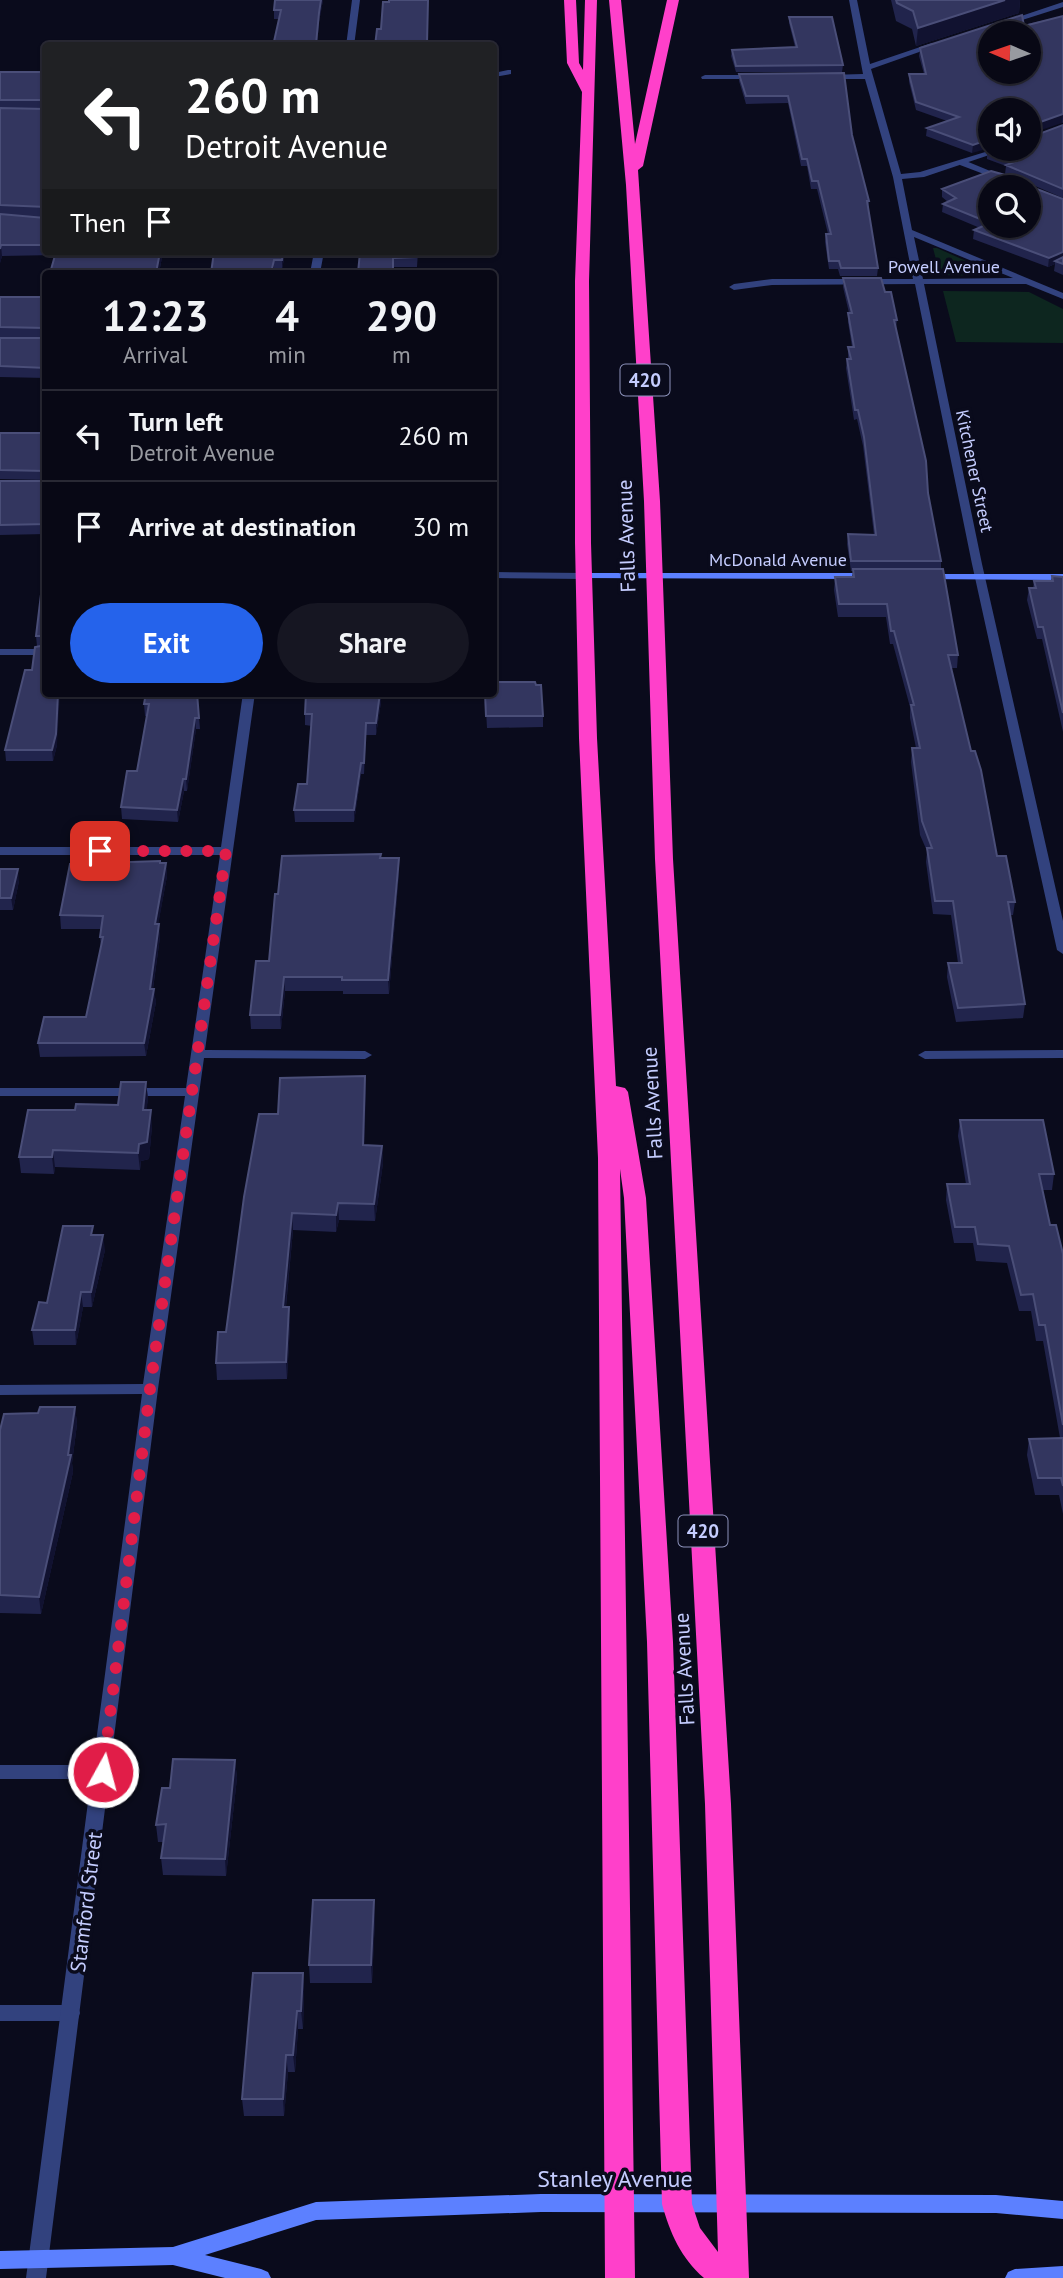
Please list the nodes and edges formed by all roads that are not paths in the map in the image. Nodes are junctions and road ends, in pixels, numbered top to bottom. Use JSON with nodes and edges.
{"nodes":[{"id":1,"x":356,"y":0,"type":"edge"},
{"id":2,"x":570,"y":0,"type":"edge"},
{"id":3,"x":591,"y":0,"type":"edge"},
{"id":4,"x":615,"y":0,"type":"edge"},
{"id":5,"x":673,"y":0,"type":"edge"},
{"id":6,"x":853,"y":0,"type":"edge"},
{"id":7,"x":1063,"y":4,"type":"edge"},
{"id":8,"x":1010,"y":21,"type":"edge"},
{"id":9,"x":351,"y":42,"type":"edge"},
{"id":10,"x":944,"y":42,"type":"edge"},
{"id":11,"x":868,"y":71,"type":"junction"},
{"id":12,"x":508,"y":72,"type":"dead end"},
{"id":13,"x":497,"y":74,"type":"edge"},
{"id":14,"x":775,"y":77,"type":"edge"},
{"id":15,"x":817,"y":77,"type":"edge"},
{"id":16,"x":705,"y":78,"type":"dead end"},
{"id":17,"x":590,"y":96,"type":"junction"},
{"id":18,"x":978,"y":158,"type":"edge"},
{"id":19,"x":963,"y":163,"type":"junction"},
{"id":20,"x":994,"y":175,"type":"edge"},
{"id":21,"x":897,"y":177,"type":"junction"},
{"id":22,"x":634,"y":185,"type":"junction"},
{"id":23,"x":907,"y":230,"type":"junction"},
{"id":24,"x":1029,"y":281,"type":"junction"},
{"id":25,"x":917,"y":282,"type":"junction"},
{"id":26,"x":734,"y":287,"type":"dead end"},
{"id":27,"x":1063,"y":296,"type":"edge"},
{"id":28,"x":497,"y":575,"type":"edge"},
{"id":29,"x":584,"y":576,"type":"junction"},
{"id":30,"x":652,"y":576,"type":"junction"},
{"id":31,"x":876,"y":576,"type":"edge"},
{"id":32,"x":916,"y":576,"type":"edge"},
{"id":33,"x":979,"y":577,"type":"junction"},
{"id":34,"x":1063,"y":577,"type":"edge"},
{"id":35,"x":0,"y":652,"type":"edge"},
{"id":36,"x":42,"y":652,"type":"edge"},
{"id":37,"x":248,"y":697,"type":"edge"},
{"id":38,"x":0,"y":851,"type":"edge"},
{"id":39,"x":226,"y":851,"type":"junction"},
{"id":40,"x":1063,"y":950,"type":"edge"},
{"id":41,"x":602,"y":1000,"type":"junction"},
{"id":42,"x":196,"y":1054,"type":"junction"},
{"id":43,"x":1063,"y":1054,"type":"edge"},
{"id":44,"x":365,"y":1055,"type":"dead end"},
{"id":45,"x":925,"y":1055,"type":"dead end"},
{"id":46,"x":0,"y":1091,"type":"edge"},
{"id":47,"x":191,"y":1092,"type":"junction"},
{"id":48,"x":150,"y":1389,"type":"junction"},
{"id":49,"x":0,"y":1390,"type":"edge"},
{"id":50,"x":0,"y":1772,"type":"edge"},
{"id":51,"x":103,"y":1772,"type":"junction"},
{"id":52,"x":0,"y":2013,"type":"edge"},
{"id":53,"x":71,"y":2013,"type":"junction"},
{"id":54,"x":620,"y":2204,"type":"junction"},
{"id":55,"x":677,"y":2204,"type":"junction"},
{"id":56,"x":732,"y":2204,"type":"junction"},
{"id":57,"x":1063,"y":2210,"type":"edge"},
{"id":58,"x":173,"y":2256,"type":"junction"},
{"id":59,"x":0,"y":2260,"type":"edge"},
{"id":60,"x":38,"y":2268,"type":"edge"},
{"id":61,"x":1063,"y":2275,"type":"edge"},
{"id":62,"x":261,"y":2278,"type":"edge"},
{"id":63,"x":620,"y":2278,"type":"edge"},
{"id":64,"x":728,"y":2278,"type":"edge"},
{"id":65,"x":734,"y":2278,"type":"edge"},
{"id":66,"x":1015,"y":2278,"type":"edge"}],
"edges":[{"from":1,"to":9,"type":"street"},
{"from":2,"to":17,"type":"highway"},
{"from":3,"to":17,"type":"highway","name":"Falls Avenue"},
{"from":4,"to":22,"type":"highway","name":"Falls Avenue","number":"420"},
{"from":5,"to":22,"type":"highway"},
{"from":6,"to":11,"type":"street","name":"Kitchener Street"},
{"from":7,"to":8,"type":"street"},
{"from":10,"to":11,"type":"street"},
{"from":11,"to":15,"type":"street"},
{"from":11,"to":21,"type":"street","name":"Kitchener Street"},
{"from":12,"to":13,"type":"street"},
{"from":14,"to":16,"type":"street"},
{"from":17,"to":29,"type":"highway","name":"Falls Avenue"},
{"from":18,"to":19,"type":"street"},
{"from":19,"to":20,"type":"street"},
{"from":19,"to":21,"type":"street"},
{"from":21,"to":23,"type":"street","name":"Kitchener Street"},
{"from":22,"to":30,"type":"highway","name":"Falls Avenue","number":"420"},
{"from":23,"to":24,"type":"street"},
{"from":23,"to":25,"type":"street","name":"Kitchener Street"},
{"from":24,"to":25,"type":"street","name":"Powell Avenue"},
{"from":24,"to":27,"type":"street"},
{"from":25,"to":26,"type":"street","name":"Powell Avenue"},
{"from":25,"to":33,"type":"street","name":"Kitchener Street"},
{"from":28,"to":29,"type":"street","name":"McDonald Avenue"},
{"from":29,"to":30,"type":"main road","name":"McDonald Avenue"},
{"from":29,"to":41,"type":"highway","name":"Falls Avenue"},
{"from":30,"to":31,"type":"main road","name":"McDonald Avenue"},
{"from":30,"to":56,"type":"highway","name":"Falls Avenue","number":"420"},
{"from":32,"to":33,"type":"main road"},
{"from":33,"to":34,"type":"main road"},
{"from":33,"to":40,"type":"street","name":"Kitchener Street"},
{"from":35,"to":36,"type":"street"},
{"from":37,"to":39,"type":"street","name":"Stamford Street"},
{"from":38,"to":39,"type":"street"},
{"from":39,"to":42,"type":"street","name":"Stamford Street"},
{"from":41,"to":54,"type":"highway","name":"Falls Avenue"},
{"from":41,"to":55,"type":"highway"},
{"from":42,"to":44,"type":"street"},
{"from":42,"to":47,"type":"street","name":"Stamford Street"},
{"from":43,"to":45,"type":"street"},
{"from":46,"to":47,"type":"street"},
{"from":47,"to":48,"type":"street","name":"Stamford Street"},
{"from":48,"to":49,"type":"street"},
{"from":48,"to":51,"type":"street","name":"Stamford Street"},
{"from":50,"to":51,"type":"street"},
{"from":51,"to":53,"type":"street","name":"Stamford Street"},
{"from":52,"to":53,"type":"street"},
{"from":53,"to":60,"type":"street","name":"Stamford Street"},
{"from":54,"to":55,"type":"main road","name":"Stanley Avenue"},
{"from":54,"to":58,"type":"main road","name":"Stanley Avenue"},
{"from":54,"to":63,"type":"highway","name":"Falls Avenue"},
{"from":55,"to":56,"type":"main road","name":"Stanley Avenue"},
{"from":55,"to":64,"type":"highway"},
{"from":56,"to":57,"type":"main road","name":"Stanley Avenue"},
{"from":56,"to":65,"type":"highway","number":"420"},
{"from":58,"to":60,"type":"main road","name":"Stanley Avenue"},
{"from":58,"to":62,"type":"main road","name":"Stanley Avenue"},
{"from":59,"to":60,"type":"main road","name":"Stanley Avenue"},
{"from":61,"to":66,"type":"main road"}]}
